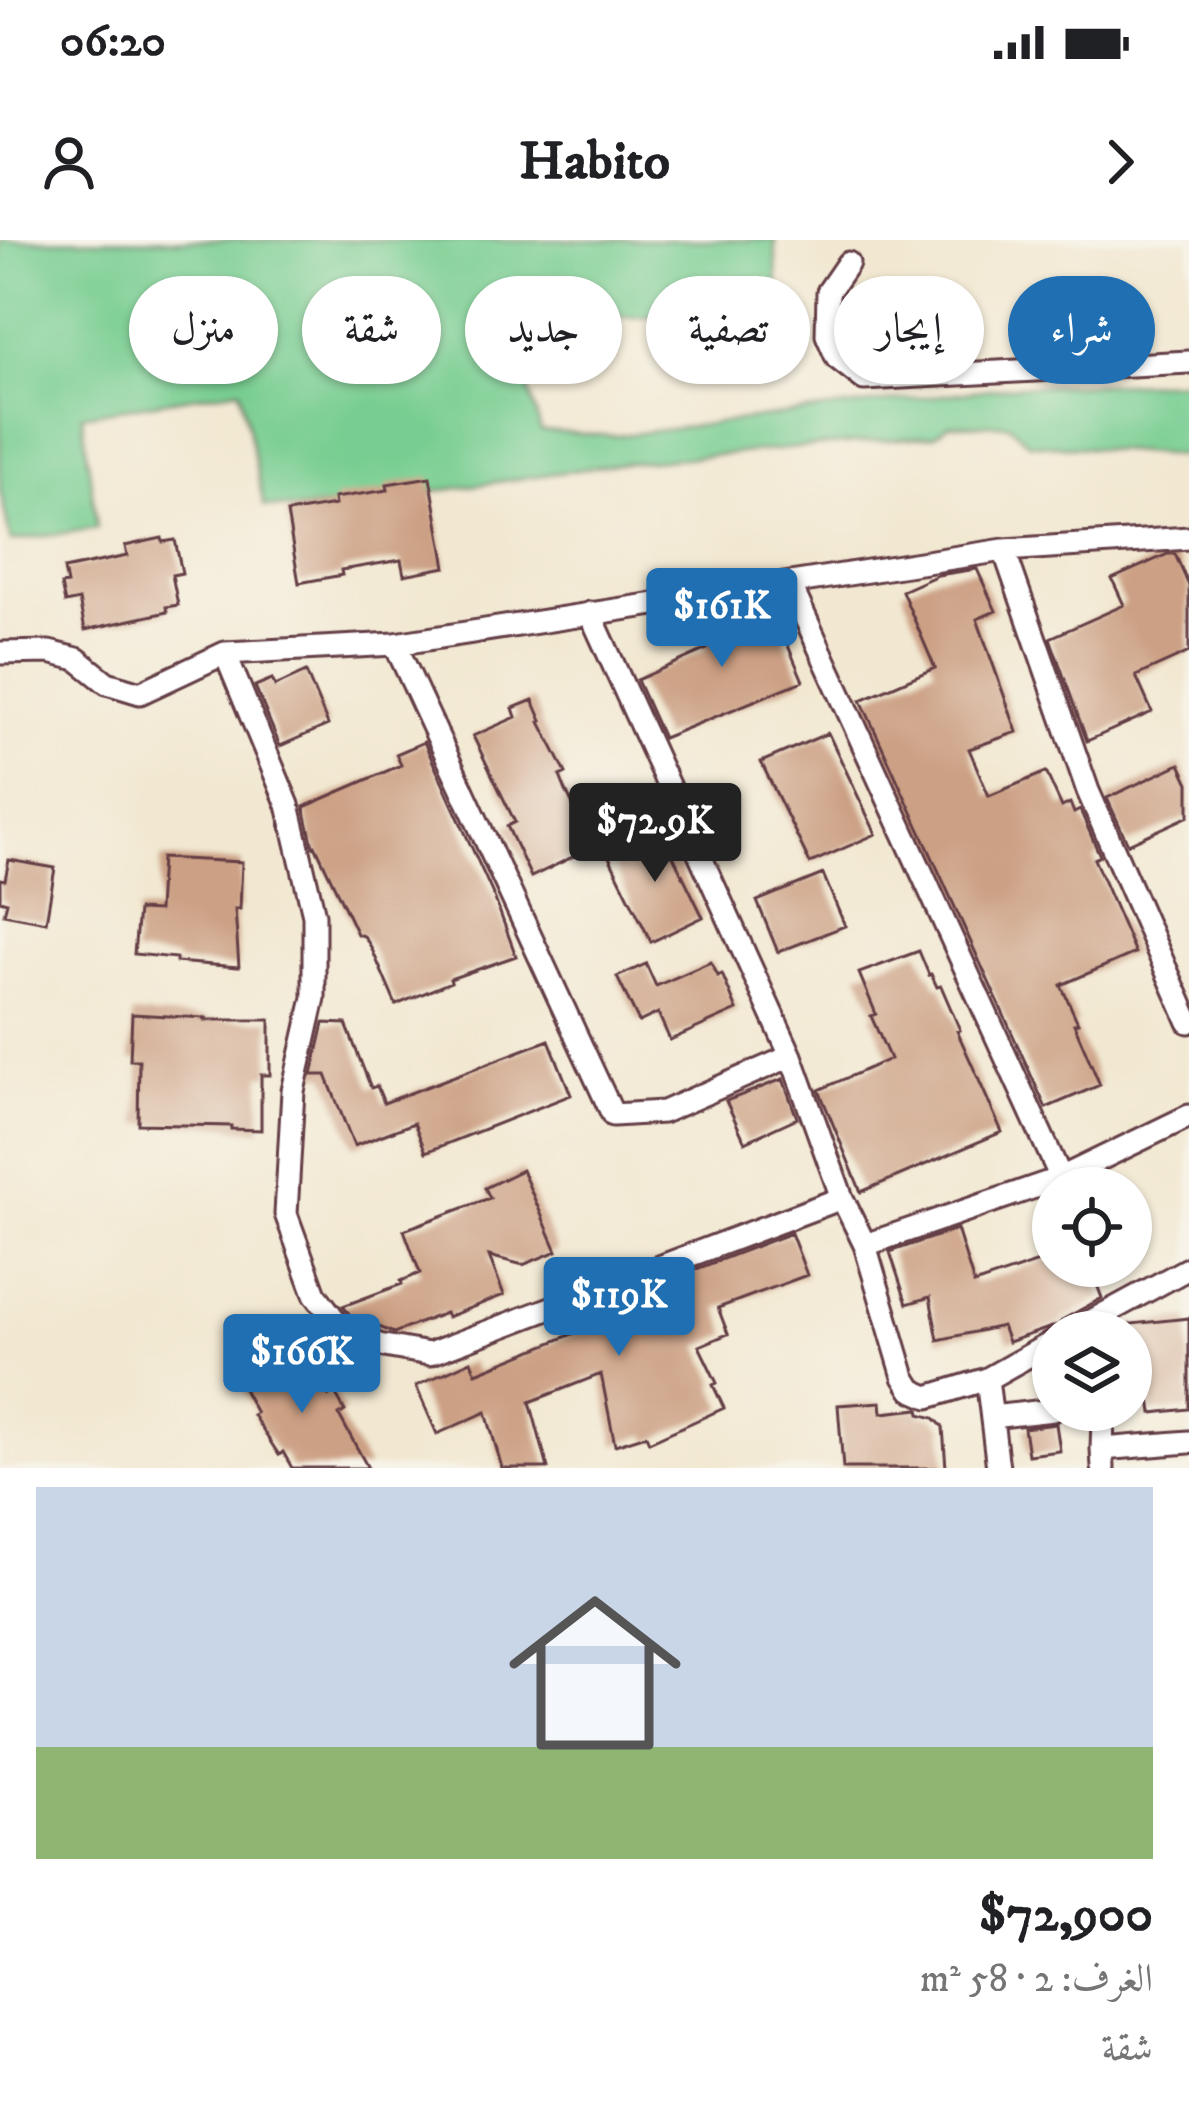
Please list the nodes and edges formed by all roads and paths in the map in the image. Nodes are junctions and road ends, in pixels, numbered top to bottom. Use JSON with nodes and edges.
{"nodes":[{"id":1,"x":848,"y":263,"type":"dead end"},
{"id":2,"x":1189,"y":362,"type":"edge"},
{"id":3,"x":1189,"y":538,"type":"edge"},
{"id":4,"x":1004,"y":550,"type":"junction"},
{"id":5,"x":790,"y":584,"type":"junction"},
{"id":6,"x":590,"y":613,"type":"junction"},
{"id":7,"x":395,"y":644,"type":"junction"},
{"id":8,"x":0,"y":653,"type":"edge"},
{"id":9,"x":225,"y":653,"type":"junction"},
{"id":10,"x":1189,"y":1022,"type":"edge"},
{"id":11,"x":791,"y":1056,"type":"junction"},
{"id":12,"x":1189,"y":1116,"type":"edge"},
{"id":13,"x":1055,"y":1167,"type":"edge"},
{"id":14,"x":1083,"y":1167,"type":"edge"},
{"id":15,"x":1032,"y":1188,"type":"edge"},
{"id":16,"x":842,"y":1198,"type":"junction"},
{"id":17,"x":865,"y":1245,"type":"junction"},
{"id":18,"x":1189,"y":1268,"type":"edge"},
{"id":19,"x":1110,"y":1311,"type":"edge"},
{"id":20,"x":1032,"y":1354,"type":"edge"},
{"id":21,"x":987,"y":1379,"type":"junction"},
{"id":22,"x":1032,"y":1412,"type":"edge"},
{"id":23,"x":992,"y":1417,"type":"junction"},
{"id":24,"x":1189,"y":1442,"type":"edge"},
{"id":25,"x":1103,"y":1459,"type":"edge"},
{"id":26,"x":998,"y":1468,"type":"edge"}],
"edges":[{"from":1,"to":2,"type":"street"},
{"from":3,"to":4,"type":"street"},
{"from":4,"to":5,"type":"street"},
{"from":4,"to":10,"type":"street"},
{"from":5,"to":6,"type":"street"},
{"from":5,"to":13,"type":"street"},
{"from":6,"to":7,"type":"street"},
{"from":6,"to":11,"type":"street"},
{"from":7,"to":9,"type":"street"},
{"from":7,"to":11,"type":"street"},
{"from":8,"to":9,"type":"street"},
{"from":9,"to":16,"type":"street"},
{"from":11,"to":16,"type":"street"},
{"from":12,"to":14,"type":"street"},
{"from":15,"to":17,"type":"street"},
{"from":16,"to":17,"type":"street"},
{"from":17,"to":21,"type":"street"},
{"from":18,"to":19,"type":"street"},
{"from":20,"to":21,"type":"street"},
{"from":21,"to":23,"type":"street"},
{"from":22,"to":23,"type":"street"},
{"from":23,"to":26,"type":"street"},
{"from":24,"to":25,"type":"street"}]}
